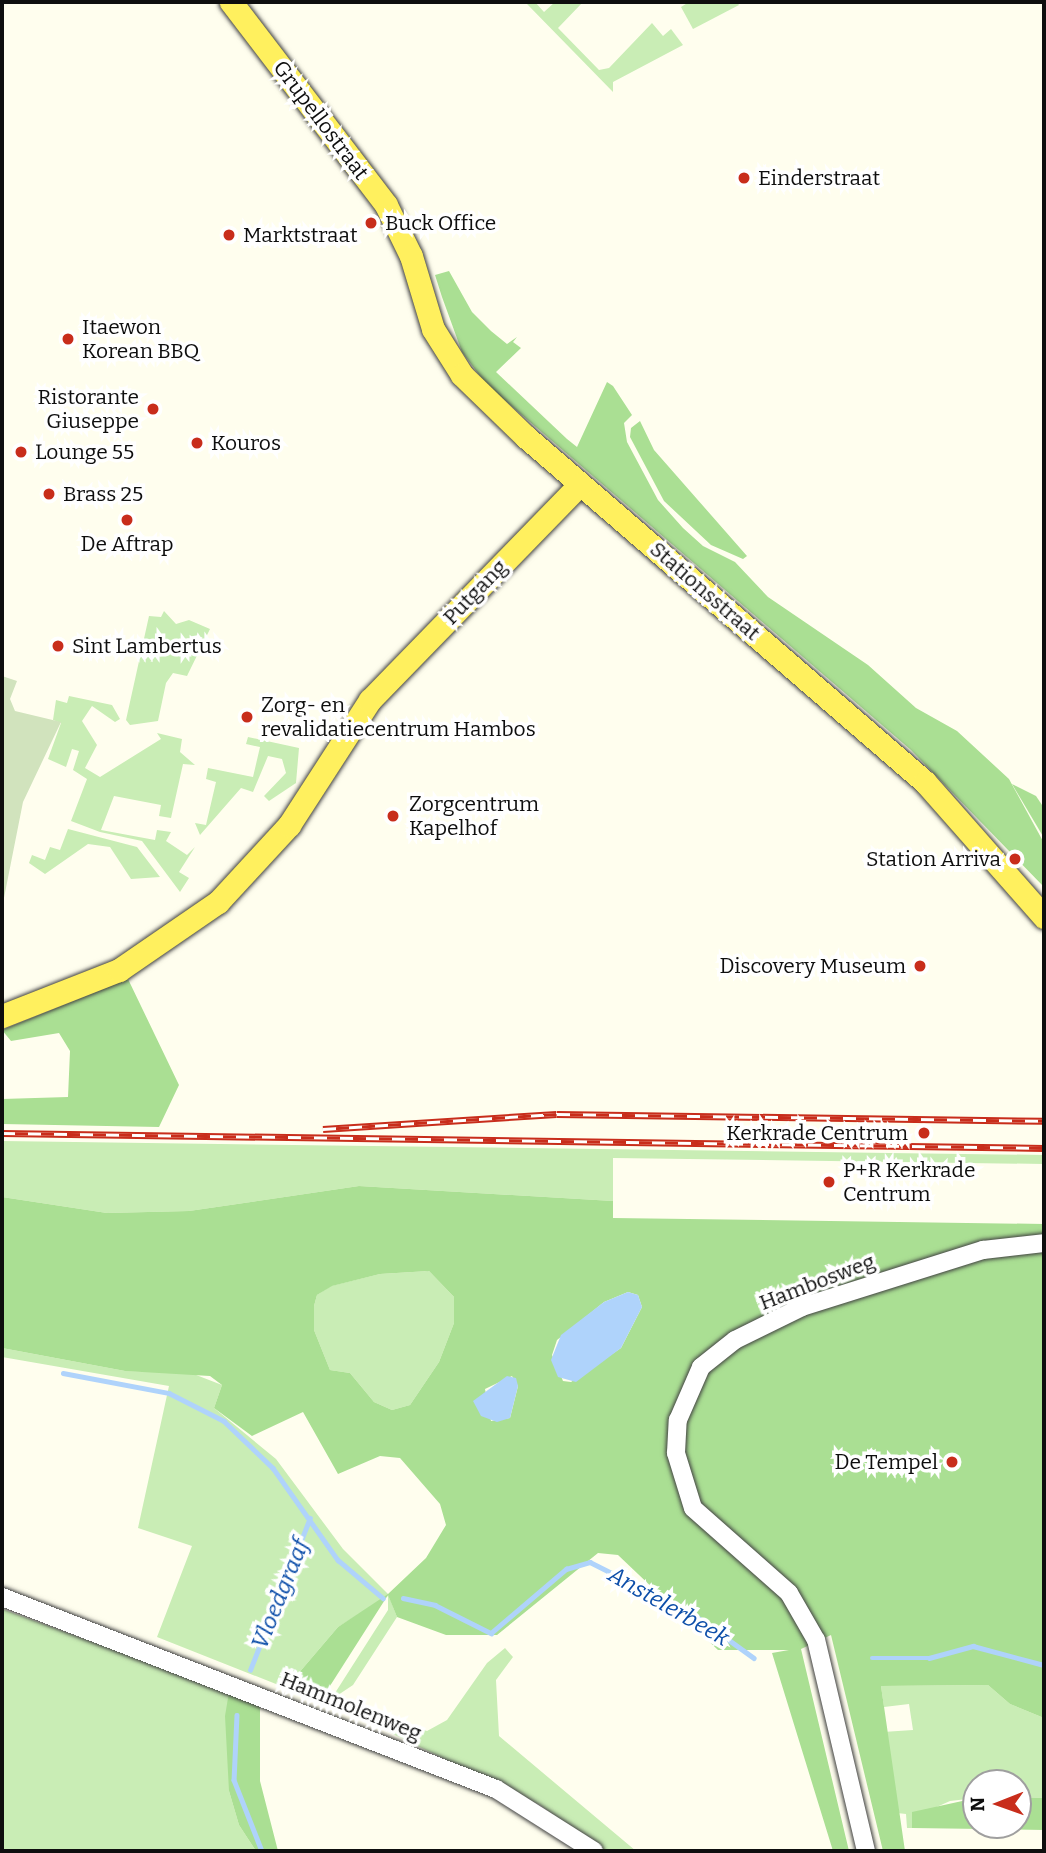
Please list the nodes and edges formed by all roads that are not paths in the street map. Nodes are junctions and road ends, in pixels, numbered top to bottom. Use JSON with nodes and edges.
{"nodes":[{"id":1,"x":231,"y":2,"type":"edge"},
{"id":2,"x":405,"y":242,"type":"joint"},
{"id":3,"x":580,"y":484,"type":"junction"},
{"id":4,"x":1044,"y":917,"type":"edge"},
{"id":5,"x":2,"y":1016,"type":"edge"},
{"id":6,"x":1044,"y":1243,"type":"edge"},
{"id":7,"x":2,"y":1597,"type":"edge"},
{"id":8,"x":594,"y":1851,"type":"edge"},
{"id":9,"x":866,"y":1851,"type":"edge"}],
"edges":[{"from":1,"to":2,"type":"main road","name":"Grupellostraat"},
{"from":2,"to":3,"type":"main road","name":"Stationsstraat"},
{"from":3,"to":4,"type":"main road","name":"Stationsstraat"},
{"from":3,"to":5,"type":"main road","name":"Putgang"},
{"from":6,"to":9,"type":"street","name":"Hambosweg"},
{"from":7,"to":8,"type":"street","name":"Hammolenweg"}]}
